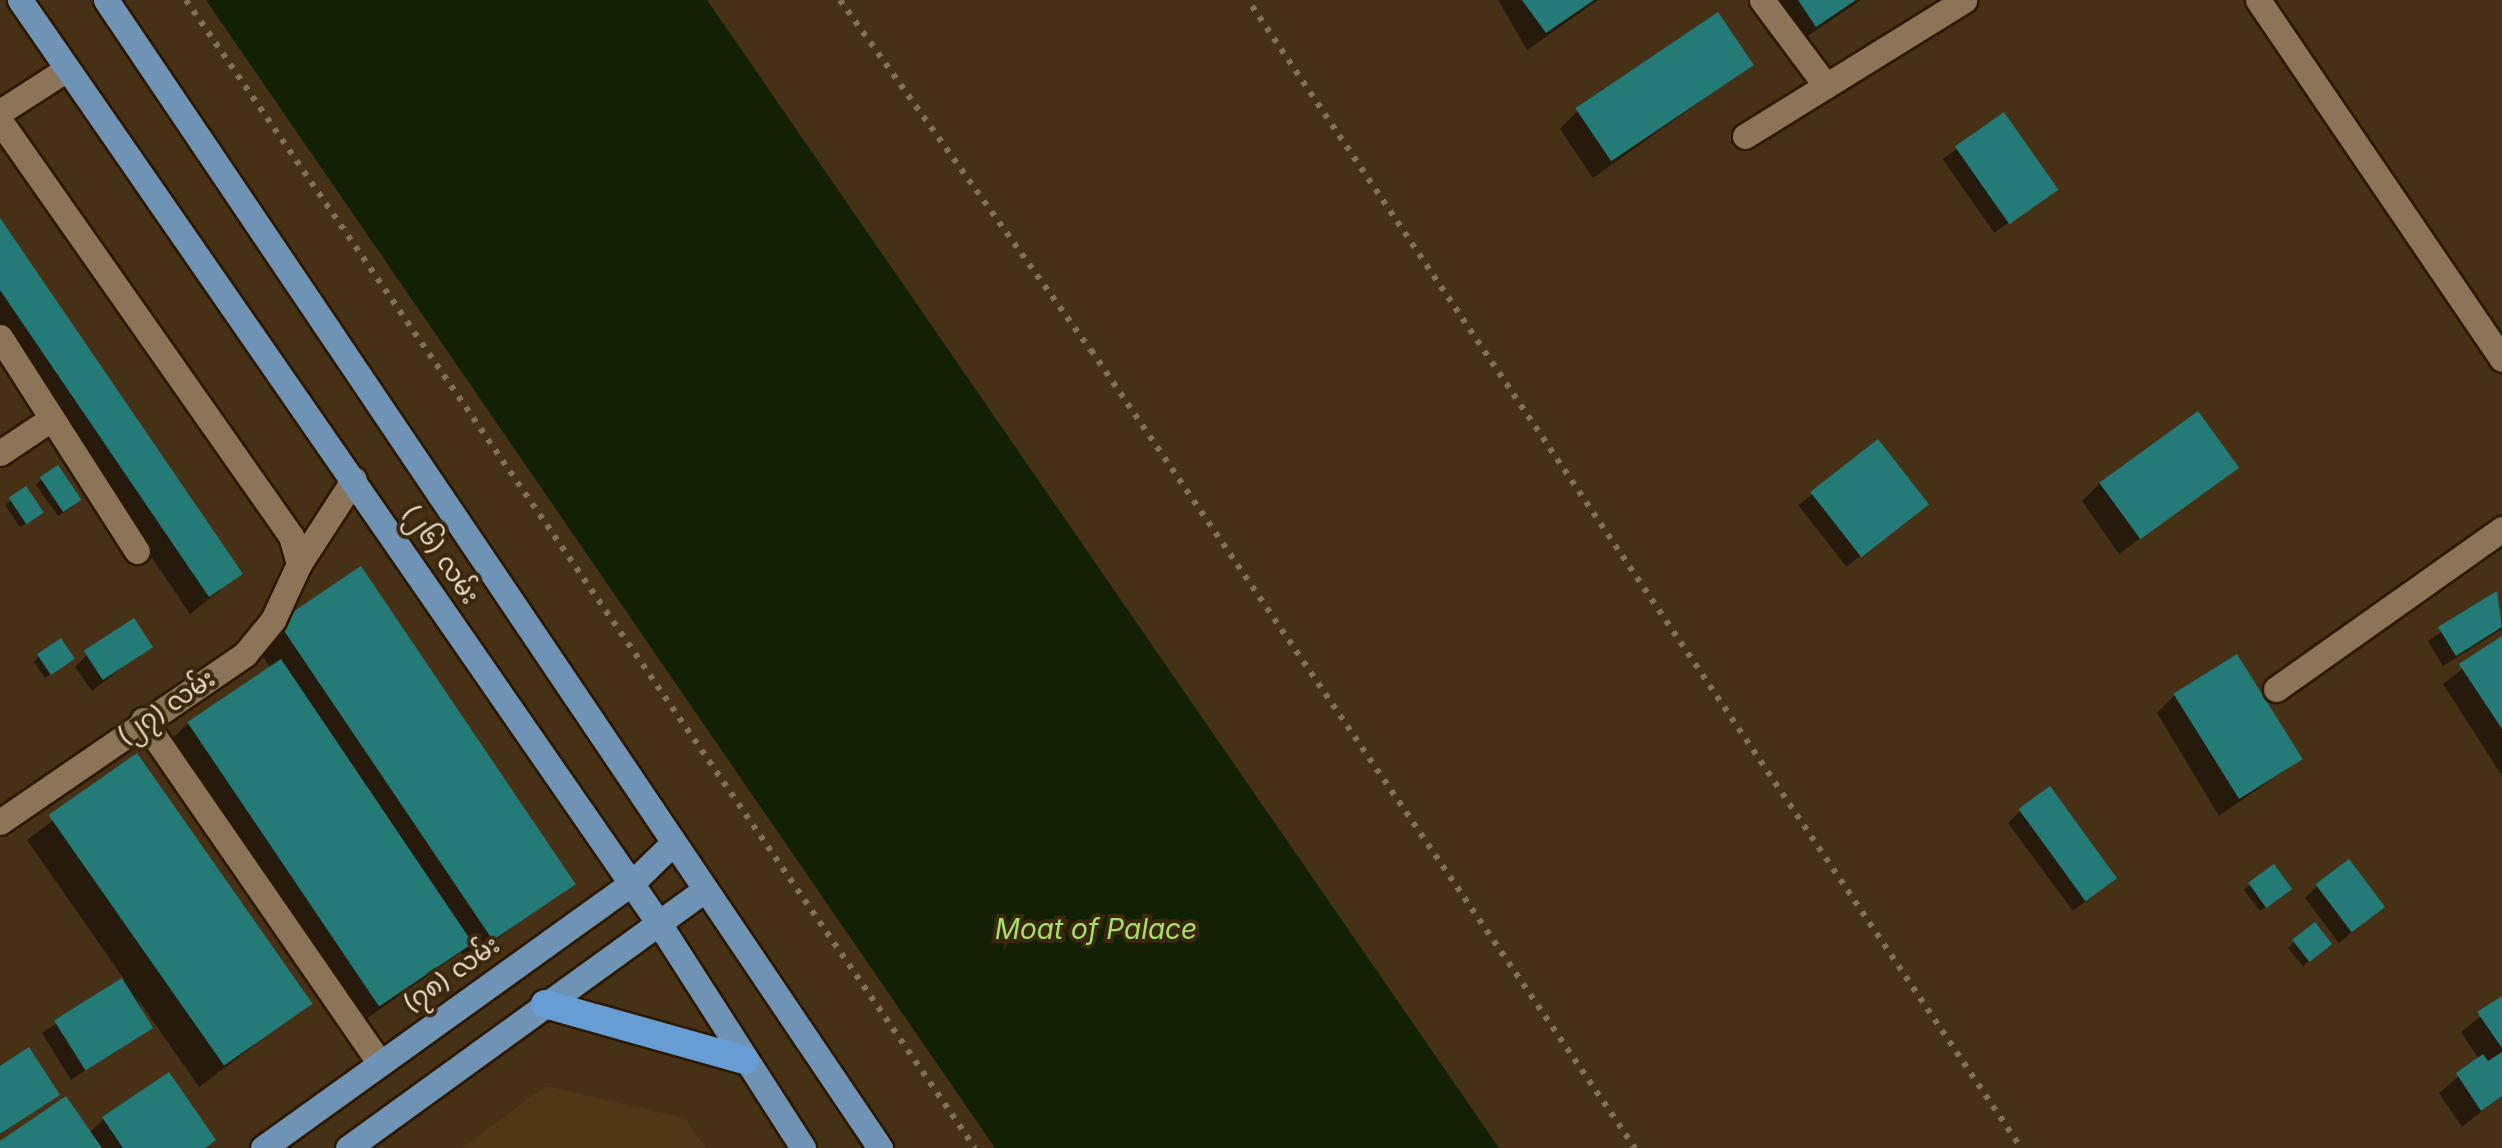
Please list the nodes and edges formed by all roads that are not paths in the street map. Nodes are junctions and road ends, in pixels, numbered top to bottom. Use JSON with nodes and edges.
{"nodes":[{"id":1,"x":20,"y":0,"type":"edge"},
{"id":2,"x":106,"y":0,"type":"edge"},
{"id":3,"x":1762,"y":0,"type":"edge"},
{"id":4,"x":1964,"y":0,"type":"edge"},
{"id":5,"x":2258,"y":0,"type":"edge"},
{"id":6,"x":67,"y":69,"type":"junction"},
{"id":7,"x":1826,"y":86,"type":"junction"},
{"id":8,"x":0,"y":112,"type":"edge"},
{"id":9,"x":0,"y":121,"type":"edge"},
{"id":10,"x":1745,"y":136,"type":"dead end"},
{"id":11,"x":0,"y":337,"type":"edge"},
{"id":12,"x":2502,"y":359,"type":"edge"},
{"id":13,"x":51,"y":419,"type":"junction"},
{"id":14,"x":0,"y":453,"type":"edge"},
{"id":15,"x":354,"y":480,"type":"junction"},
{"id":16,"x":2502,"y":529,"type":"edge"},
{"id":17,"x":137,"y":551,"type":"dead end"},
{"id":18,"x":299,"y":564,"type":"junction"},
{"id":19,"x":2276,"y":689,"type":"dead end"},
{"id":20,"x":143,"y":720,"type":"junction"},
{"id":21,"x":0,"y":822,"type":"edge"},
{"id":22,"x":671,"y":844,"type":"junction"},
{"id":23,"x":631,"y":884,"type":"junction"},
{"id":24,"x":702,"y":891,"type":"junction"},
{"id":25,"x":660,"y":924,"type":"junction"},
{"id":26,"x":546,"y":1004,"type":"junction"},
{"id":27,"x":744,"y":1060,"type":"junction"},
{"id":28,"x":378,"y":1062,"type":"junction"},
{"id":29,"x":263,"y":1148,"type":"edge"},
{"id":30,"x":348,"y":1148,"type":"edge"},
{"id":31,"x":804,"y":1148,"type":"edge"},
{"id":32,"x":880,"y":1148,"type":"edge"}],
"edges":[{"from":1,"to":6,"type":"main road","name":"(၂၆) လမ်း"},
{"from":2,"to":22,"type":"main road","name":"(၂၆) လမ်း"},
{"from":3,"to":7,"type":"street"},
{"from":4,"to":7,"type":"street"},
{"from":5,"to":12,"type":"street"},
{"from":6,"to":8,"type":"street"},
{"from":6,"to":15,"type":"main road","name":"(၂၆) လမ်း"},
{"from":7,"to":10,"type":"street"},
{"from":9,"to":18,"type":"street"},
{"from":11,"to":13,"type":"street"},
{"from":13,"to":14,"type":"street"},
{"from":13,"to":17,"type":"street"},
{"from":15,"to":18,"type":"street","name":"(၂၇) လမ်း"},
{"from":15,"to":23,"type":"main road","name":"(၂၆) လမ်း"},
{"from":16,"to":19,"type":"street"},
{"from":18,"to":20,"type":"street","name":"(၂၇) လမ်း"},
{"from":20,"to":21,"type":"street","name":"(၂၇) လမ်း"},
{"from":20,"to":28,"type":"street"},
{"from":22,"to":23,"type":"main road","name":"(၇၈) လမ်း"},
{"from":22,"to":24,"type":"main road","name":"(၂၆) လမ်း"},
{"from":23,"to":25,"type":"main road","name":"(၂၆) လမ်း"},
{"from":23,"to":28,"type":"main road","name":"(၇၈) လမ်း"},
{"from":24,"to":25,"type":"main road"},
{"from":24,"to":32,"type":"main road","name":"(၂၆) လမ်း"},
{"from":25,"to":26,"type":"main road"},
{"from":25,"to":27,"type":"main road","name":"(၂၆) လမ်း"},
{"from":26,"to":27,"type":"highway"},
{"from":26,"to":30,"type":"main road"},
{"from":27,"to":31,"type":"main road","name":"(၂၆) လမ်း"},
{"from":28,"to":29,"type":"main road","name":"(၇၈) လမ်း"}]}
